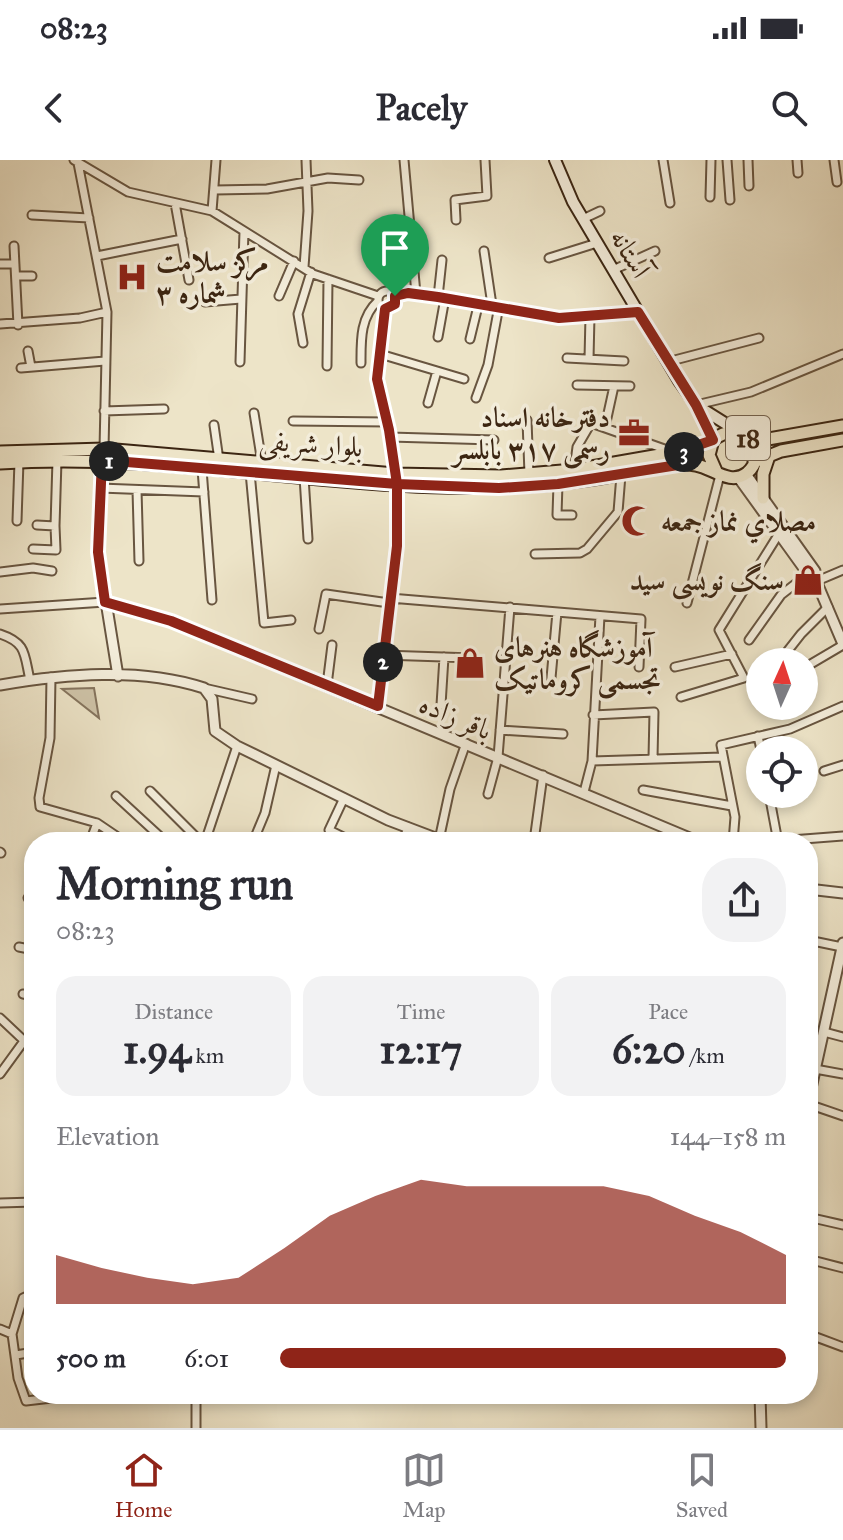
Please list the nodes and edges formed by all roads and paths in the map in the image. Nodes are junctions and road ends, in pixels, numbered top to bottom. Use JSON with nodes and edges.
{"nodes":[{"id":1,"x":216,"y":160,"type":"edge"},
{"id":2,"x":306,"y":160,"type":"edge"},
{"id":3,"x":404,"y":160,"type":"edge"},
{"id":4,"x":485,"y":160,"type":"edge"},
{"id":5,"x":663,"y":160,"type":"edge"},
{"id":6,"x":711,"y":160,"type":"edge"},
{"id":7,"x":727,"y":160,"type":"edge"},
{"id":8,"x":748,"y":160,"type":"edge"},
{"id":9,"x":797,"y":160,"type":"edge"},
{"id":10,"x":834,"y":160,"type":"edge"},
{"id":11,"x":76,"y":161,"type":"edge"},
{"id":12,"x":559,"y":161,"type":"edge"},
{"id":13,"x":798,"y":173,"type":"dead end"},
{"id":14,"x":359,"y":180,"type":"dead end"},
{"id":15,"x":307,"y":182,"type":"junction"},
{"id":16,"x":837,"y":182,"type":"dead end"},
{"id":17,"x":749,"y":186,"type":"dead end"},
{"id":18,"x":215,"y":190,"type":"junction"},
{"id":19,"x":710,"y":197,"type":"dead end"},
{"id":20,"x":730,"y":200,"type":"dead end"},
{"id":21,"x":175,"y":203,"type":"junction"},
{"id":22,"x":670,"y":203,"type":"dead end"},
{"id":23,"x":212,"y":211,"type":"junction"},
{"id":24,"x":600,"y":211,"type":"dead end"},
{"id":25,"x":32,"y":215,"type":"dead end"},
{"id":26,"x":89,"y":218,"type":"junction"},
{"id":27,"x":583,"y":219,"type":"junction"},
{"id":28,"x":456,"y":220,"type":"dead end"},
{"id":29,"x":244,"y":231,"type":"junction"},
{"id":30,"x":182,"y":239,"type":"junction"},
{"id":31,"x":597,"y":243,"type":"junction"},
{"id":32,"x":14,"y":246,"type":"dead end"},
{"id":33,"x":484,"y":251,"type":"dead end"},
{"id":34,"x":655,"y":251,"type":"dead end"},
{"id":35,"x":97,"y":256,"type":"junction"},
{"id":36,"x":549,"y":258,"type":"dead end"},
{"id":37,"x":442,"y":260,"type":"dead end"},
{"id":38,"x":294,"y":261,"type":"junction"},
{"id":39,"x":0,"y":264,"type":"edge"},
{"id":40,"x":15,"y":264,"type":"junction"},
{"id":41,"x":307,"y":270,"type":"junction"},
{"id":42,"x":613,"y":270,"type":"junction"},
{"id":43,"x":16,"y":276,"type":"junction"},
{"id":44,"x":32,"y":276,"type":"dead end"},
{"id":45,"x":328,"y":279,"type":"junction"},
{"id":46,"x":189,"y":280,"type":"dead end"},
{"id":47,"x":416,"y":294,"type":"junction"},
{"id":48,"x":279,"y":296,"type":"dead end"},
{"id":49,"x":395,"y":296,"type":"junction"},
{"id":50,"x":442,"y":297,"type":"junction"},
{"id":51,"x":378,"y":298,"type":"junction"},
{"id":52,"x":241,"y":299,"type":"junction"},
{"id":53,"x":205,"y":302,"type":"dead end"},
{"id":54,"x":479,"y":302,"type":"junction"},
{"id":55,"x":496,"y":305,"type":"junction"},
{"id":56,"x":385,"y":309,"type":"junction"},
{"id":57,"x":107,"y":312,"type":"junction"},
{"id":58,"x":638,"y":312,"type":"junction"},
{"id":59,"x":590,"y":316,"type":"junction"},
{"id":60,"x":0,"y":324,"type":"edge"},
{"id":61,"x":18,"y":325,"type":"junction"},
{"id":62,"x":438,"y":337,"type":"dead end"},
{"id":63,"x":759,"y":338,"type":"dead end"},
{"id":64,"x":470,"y":339,"type":"dead end"},
{"id":65,"x":303,"y":343,"type":"dead end"},
{"id":66,"x":28,"y":351,"type":"dead end"},
{"id":67,"x":380,"y":354,"type":"junction"},
{"id":68,"x":843,"y":354,"type":"edge"},
{"id":69,"x":567,"y":358,"type":"dead end"},
{"id":70,"x":589,"y":359,"type":"junction"},
{"id":71,"x":105,"y":361,"type":"junction"},
{"id":72,"x":624,"y":361,"type":"dead end"},
{"id":73,"x":240,"y":362,"type":"dead end"},
{"id":74,"x":667,"y":362,"type":"junction"},
{"id":75,"x":361,"y":363,"type":"dead end"},
{"id":76,"x":327,"y":366,"type":"dead end"},
{"id":77,"x":31,"y":367,"type":"junction"},
{"id":78,"x":21,"y":368,"type":"dead end"},
{"id":79,"x":437,"y":371,"type":"junction"},
{"id":80,"x":464,"y":379,"type":"dead end"},
{"id":81,"x":577,"y":385,"type":"dead end"},
{"id":82,"x":614,"y":386,"type":"junction"},
{"id":83,"x":630,"y":386,"type":"dead end"},
{"id":84,"x":476,"y":398,"type":"dead end"},
{"id":85,"x":428,"y":403,"type":"dead end"},
{"id":86,"x":696,"y":405,"type":"junction"},
{"id":87,"x":164,"y":409,"type":"dead end"},
{"id":88,"x":104,"y":411,"type":"junction"},
{"id":89,"x":254,"y":413,"type":"dead end"},
{"id":90,"x":527,"y":420,"type":"dead end"},
{"id":91,"x":293,"y":421,"type":"dead end"},
{"id":92,"x":388,"y":422,"type":"junction"},
{"id":93,"x":214,"y":425,"type":"dead end"},
{"id":94,"x":843,"y":426,"type":"edge"},
{"id":95,"x":605,"y":427,"type":"junction"},
{"id":96,"x":741,"y":433,"type":"junction"},
{"id":97,"x":390,"y":437,"type":"junction"},
{"id":98,"x":494,"y":440,"type":"dead end"},
{"id":99,"x":843,"y":440,"type":"edge"},
{"id":100,"x":713,"y":442,"type":"junction"},
{"id":101,"x":103,"y":455,"type":"junction"},
{"id":102,"x":680,"y":456,"type":"junction"},
{"id":103,"x":769,"y":456,"type":"junction"},
{"id":104,"x":2,"y":457,"type":"edge"},
{"id":105,"x":57,"y":460,"type":"junction"},
{"id":106,"x":219,"y":460,"type":"junction"},
{"id":107,"x":19,"y":461,"type":"junction"},
{"id":108,"x":754,"y":462,"type":"junction"},
{"id":109,"x":262,"y":463,"type":"junction"},
{"id":110,"x":202,"y":469,"type":"junction"},
{"id":111,"x":574,"y":470,"type":"junction"},
{"id":112,"x":250,"y":472,"type":"junction"},
{"id":113,"x":718,"y":473,"type":"junction"},
{"id":114,"x":529,"y":474,"type":"junction"},
{"id":115,"x":621,"y":475,"type":"junction"},
{"id":116,"x":742,"y":475,"type":"junction"},
{"id":117,"x":304,"y":477,"type":"junction"},
{"id":118,"x":396,"y":479,"type":"junction"},
{"id":119,"x":558,"y":484,"type":"junction"},
{"id":120,"x":100,"y":488,"type":"junction"},
{"id":121,"x":137,"y":490,"type":"junction"},
{"id":122,"x":204,"y":492,"type":"junction"},
{"id":123,"x":763,"y":498,"type":"junction"},
{"id":124,"x":572,"y":515,"type":"dead end"},
{"id":125,"x":17,"y":521,"type":"dead end"},
{"id":126,"x":37,"y":525,"type":"dead end"},
{"id":127,"x":55,"y":526,"type":"junction"},
{"id":128,"x":780,"y":532,"type":"junction"},
{"id":129,"x":308,"y":539,"type":"dead end"},
{"id":130,"x":33,"y":549,"type":"dead end"},
{"id":131,"x":535,"y":554,"type":"dead end"},
{"id":132,"x":139,"y":561,"type":"dead end"},
{"id":133,"x":843,"y":570,"type":"edge"},
{"id":134,"x":52,"y":571,"type":"dead end"},
{"id":135,"x":0,"y":572,"type":"edge"},
{"id":136,"x":813,"y":577,"type":"junction"},
{"id":137,"x":212,"y":600,"type":"dead end"},
{"id":138,"x":389,"y":600,"type":"junction"},
{"id":139,"x":105,"y":602,"type":"junction"},
{"id":140,"x":687,"y":603,"type":"dead end"},
{"id":141,"x":510,"y":607,"type":"junction"},
{"id":142,"x":828,"y":607,"type":"junction"},
{"id":143,"x":0,"y":609,"type":"edge"},
{"id":144,"x":557,"y":612,"type":"junction"},
{"id":145,"x":600,"y":616,"type":"junction"},
{"id":146,"x":291,"y":620,"type":"dead end"},
{"id":147,"x":319,"y":629,"type":"dead end"},
{"id":148,"x":0,"y":634,"type":"edge"},
{"id":149,"x":749,"y":640,"type":"dead end"},
{"id":150,"x":332,"y":645,"type":"dead end"},
{"id":151,"x":843,"y":645,"type":"edge"},
{"id":152,"x":790,"y":648,"type":"edge"},
{"id":153,"x":732,"y":654,"type":"junction"},
{"id":154,"x":383,"y":655,"type":"junction"},
{"id":155,"x":444,"y":657,"type":"junction"},
{"id":156,"x":473,"y":658,"type":"dead end"},
{"id":157,"x":818,"y":660,"type":"edge"},
{"id":158,"x":639,"y":667,"type":"dead end"},
{"id":159,"x":675,"y":667,"type":"dead end"},
{"id":160,"x":118,"y":676,"type":"junction"},
{"id":161,"x":51,"y":677,"type":"junction"},
{"id":162,"x":551,"y":678,"type":"dead end"},
{"id":163,"x":30,"y":680,"type":"junction"},
{"id":164,"x":0,"y":685,"type":"edge"},
{"id":165,"x":327,"y":685,"type":"junction"},
{"id":166,"x":204,"y":688,"type":"junction"},
{"id":167,"x":681,"y":697,"type":"dead end"},
{"id":168,"x":252,"y":699,"type":"dead end"},
{"id":169,"x":441,"y":705,"type":"dead end"},
{"id":170,"x":378,"y":706,"type":"junction"},
{"id":171,"x":843,"y":706,"type":"edge"},
{"id":172,"x":593,"y":715,"type":"junction"},
{"id":173,"x":500,"y":730,"type":"junction"},
{"id":174,"x":563,"y":734,"type":"dead end"},
{"id":175,"x":758,"y":736,"type":"edge"},
{"id":176,"x":746,"y":739,"type":"edge"},
{"id":177,"x":466,"y":743,"type":"junction"},
{"id":178,"x":237,"y":746,"type":"junction"},
{"id":179,"x":498,"y":757,"type":"junction"},
{"id":180,"x":722,"y":757,"type":"junction"},
{"id":181,"x":653,"y":758,"type":"junction"},
{"id":182,"x":592,"y":761,"type":"junction"},
{"id":183,"x":276,"y":765,"type":"junction"},
{"id":184,"x":843,"y":765,"type":"edge"},
{"id":185,"x":824,"y":771,"type":"dead end"},
{"id":186,"x":543,"y":775,"type":"junction"},
{"id":187,"x":643,"y":790,"type":"dead end"},
{"id":188,"x":150,"y":791,"type":"dead end"},
{"id":189,"x":584,"y":792,"type":"junction"},
{"id":190,"x":488,"y":794,"type":"dead end"},
{"id":191,"x":116,"y":796,"type":"dead end"},
{"id":192,"x":344,"y":798,"type":"junction"},
{"id":193,"x":732,"y":806,"type":"junction"},
{"id":194,"x":772,"y":808,"type":"edge"},
{"id":195,"x":97,"y":823,"type":"junction"},
{"id":196,"x":408,"y":827,"type":"junction"},
{"id":197,"x":94,"y":832,"type":"edge"},
{"id":198,"x":110,"y":832,"type":"edge"},
{"id":199,"x":155,"y":832,"type":"edge"},
{"id":200,"x":193,"y":832,"type":"edge"},
{"id":201,"x":207,"y":832,"type":"edge"},
{"id":202,"x":257,"y":832,"type":"edge"},
{"id":203,"x":333,"y":832,"type":"edge"},
{"id":204,"x":406,"y":832,"type":"edge"},
{"id":205,"x":420,"y":832,"type":"edge"},
{"id":206,"x":444,"y":832,"type":"edge"},
{"id":207,"x":535,"y":832,"type":"edge"},
{"id":208,"x":676,"y":832,"type":"edge"},
{"id":209,"x":734,"y":832,"type":"edge"},
{"id":210,"x":776,"y":832,"type":"edge"},
{"id":211,"x":843,"y":836,"type":"edge"},
{"id":212,"x":818,"y":838,"type":"edge"},
{"id":213,"x":818,"y":890,"type":"edge"},
{"id":214,"x":843,"y":893,"type":"edge"},
{"id":215,"x":818,"y":941,"type":"edge"},
{"id":216,"x":843,"y":945,"type":"edge"},
{"id":217,"x":19,"y":947,"type":"dead end"},
{"id":218,"x":24,"y":948,"type":"edge"},
{"id":219,"x":841,"y":961,"type":"edge"},
{"id":220,"x":832,"y":995,"type":"junction"},
{"id":221,"x":843,"y":998,"type":"edge"},
{"id":222,"x":0,"y":1018,"type":"edge"},
{"id":223,"x":824,"y":1032,"type":"junction"},
{"id":224,"x":843,"y":1037,"type":"edge"},
{"id":225,"x":24,"y":1041,"type":"joint"},
{"id":226,"x":818,"y":1057,"type":"edge"},
{"id":227,"x":818,"y":1070,"type":"edge"},
{"id":228,"x":0,"y":1074,"type":"edge"},
{"id":229,"x":843,"y":1074,"type":"edge"},
{"id":230,"x":818,"y":1107,"type":"edge"},
{"id":231,"x":843,"y":1116,"type":"edge"},
{"id":232,"x":24,"y":1202,"type":"edge"},
{"id":233,"x":0,"y":1203,"type":"edge"},
{"id":234,"x":818,"y":1219,"type":"edge"},
{"id":235,"x":843,"y":1225,"type":"edge"},
{"id":236,"x":818,"y":1262,"type":"edge"},
{"id":237,"x":843,"y":1268,"type":"edge"},
{"id":238,"x":24,"y":1298,"type":"edge"},
{"id":239,"x":0,"y":1329,"type":"edge"},
{"id":240,"x":12,"y":1334,"type":"junction"},
{"id":241,"x":818,"y":1338,"type":"edge"},
{"id":242,"x":843,"y":1347,"type":"edge"},
{"id":243,"x":24,"y":1354,"type":"edge"},
{"id":244,"x":16,"y":1355,"type":"junction"},
{"id":245,"x":24,"y":1395,"type":"edge"},
{"id":246,"x":196,"y":1404,"type":"edge"},
{"id":247,"x":760,"y":1404,"type":"edge"},
{"id":248,"x":196,"y":1428,"type":"edge"},
{"id":249,"x":761,"y":1428,"type":"edge"}],
"edges":[{"from":1,"to":18,"type":"street"},
{"from":2,"to":15,"type":"street"},
{"from":3,"to":47,"type":"street"},
{"from":4,"to":28,"type":"street"},
{"from":5,"to":22,"type":"street"},
{"from":6,"to":19,"type":"street"},
{"from":7,"to":20,"type":"street"},
{"from":8,"to":17,"type":"street"},
{"from":9,"to":13,"type":"street"},
{"from":10,"to":16,"type":"street"},
{"from":11,"to":21,"type":"street"},
{"from":11,"to":26,"type":"street"},
{"from":12,"to":27,"type":"main road","name":"آستانه"},
{"from":14,"to":15,"type":"street"},
{"from":15,"to":18,"type":"street"},
{"from":15,"to":41,"type":"street"},
{"from":18,"to":23,"type":"street"},
{"from":21,"to":23,"type":"street"},
{"from":21,"to":30,"type":"street"},
{"from":23,"to":29,"type":"street"},
{"from":24,"to":27,"type":"street"},
{"from":25,"to":26,"type":"street"},
{"from":26,"to":35,"type":"street"},
{"from":27,"to":31,"type":"main road","name":"آستانه"},
{"from":29,"to":38,"type":"street"},
{"from":29,"to":52,"type":"street"},
{"from":30,"to":35,"type":"street"},
{"from":30,"to":46,"type":"street"},
{"from":31,"to":36,"type":"street"},
{"from":31,"to":42,"type":"main road","name":"آستانه"},
{"from":32,"to":40,"type":"street"},
{"from":33,"to":55,"type":"street"},
{"from":34,"to":42,"type":"street"},
{"from":35,"to":57,"type":"street"},
{"from":37,"to":50,"type":"street"},
{"from":38,"to":41,"type":"street"},
{"from":38,"to":48,"type":"street"},
{"from":39,"to":40,"type":"street"},
{"from":40,"to":43,"type":"street"},
{"from":41,"to":45,"type":"street"},
{"from":41,"to":65,"type":"street"},
{"from":42,"to":58,"type":"main road","name":"آستانه"},
{"from":43,"to":44,"type":"street"},
{"from":43,"to":61,"type":"street"},
{"from":45,"to":51,"type":"street"},
{"from":45,"to":76,"type":"street"},
{"from":47,"to":49,"type":"street"},
{"from":47,"to":50,"type":"street"},
{"from":49,"to":51,"type":"street"},
{"from":49,"to":56,"type":"street"},
{"from":50,"to":54,"type":"street"},
{"from":50,"to":62,"type":"street"},
{"from":51,"to":56,"type":"street"},
{"from":51,"to":75,"type":"street"},
{"from":52,"to":53,"type":"street"},
{"from":52,"to":73,"type":"street"},
{"from":54,"to":55,"type":"street"},
{"from":54,"to":64,"type":"street"},
{"from":55,"to":59,"type":"street"},
{"from":55,"to":84,"type":"street"},
{"from":56,"to":67,"type":"street"},
{"from":57,"to":61,"type":"street"},
{"from":57,"to":71,"type":"street"},
{"from":58,"to":59,"type":"street"},
{"from":58,"to":74,"type":"main road","name":"آستانه"},
{"from":59,"to":70,"type":"street"},
{"from":60,"to":61,"type":"street"},
{"from":63,"to":74,"type":"street"},
{"from":66,"to":77,"type":"street"},
{"from":67,"to":79,"type":"street"},
{"from":67,"to":92,"type":"street"},
{"from":68,"to":86,"type":"street"},
{"from":69,"to":70,"type":"street"},
{"from":70,"to":72,"type":"street"},
{"from":71,"to":77,"type":"street"},
{"from":71,"to":88,"type":"street"},
{"from":74,"to":86,"type":"main road","name":"آستانه"},
{"from":77,"to":78,"type":"street"},
{"from":79,"to":80,"type":"street"},
{"from":79,"to":85,"type":"street"},
{"from":81,"to":82,"type":"street"},
{"from":82,"to":83,"type":"street"},
{"from":82,"to":95,"type":"street"},
{"from":86,"to":96,"type":"main road","name":"آستانه"},
{"from":86,"to":100,"type":"main road"},
{"from":87,"to":88,"type":"street"},
{"from":88,"to":101,"type":"street"},
{"from":89,"to":109,"type":"street"},
{"from":90,"to":114,"type":"street"},
{"from":91,"to":92,"type":"street"},
{"from":92,"to":97,"type":"street"},
{"from":93,"to":106,"type":"street"},
{"from":94,"to":96,"type":"main road","number":"18"},
{"from":95,"to":102,"type":"street"},
{"from":95,"to":111,"type":"street"},
{"from":96,"to":100,"type":"main road","number":"18"},
{"from":96,"to":108,"type":"main road","number":"18"},
{"from":97,"to":98,"type":"street"},
{"from":97,"to":118,"type":"street"},
{"from":99,"to":103,"type":"main road","number":"18"},
{"from":100,"to":102,"type":"main road","name":"بلوار شریفی","number":"18"},
{"from":100,"to":113,"type":"main road","number":"18"},
{"from":101,"to":104,"type":"main road","name":"بلوار شریفی","number":"18"},
{"from":101,"to":105,"type":"main road","name":"بلوار شریفی","number":"18"},
{"from":101,"to":106,"type":"main road","name":"بلوار شریفی","number":"18"},
{"from":101,"to":110,"type":"main road","name":"بلوار شریفی","number":"18"},
{"from":101,"to":120,"type":"street"},
{"from":102,"to":111,"type":"main road","name":"بلوار شریفی","number":"18"},
{"from":102,"to":113,"type":"main road","name":"بلوار شریفی","number":"18"},
{"from":102,"to":115,"type":"main road","name":"بلوار شریفی","number":"18"},
{"from":103,"to":108,"type":"main road","number":"18"},
{"from":103,"to":123,"type":"main road"},
{"from":104,"to":107,"type":"main road","name":"بلوار شریفی","number":"18"},
{"from":105,"to":107,"type":"main road","name":"بلوار شریفی","number":"18"},
{"from":105,"to":127,"type":"street"},
{"from":106,"to":109,"type":"main road","name":"بلوار شریفی","number":"18"},
{"from":107,"to":125,"type":"street"},
{"from":108,"to":116,"type":"main road","number":"18"},
{"from":109,"to":118,"type":"main road","name":"بلوار شریفی","number":"18"},
{"from":110,"to":112,"type":"main road","name":"بلوار شریفی","number":"18"},
{"from":110,"to":122,"type":"street"},
{"from":111,"to":114,"type":"main road","name":"بلوار شریفی","number":"18"},
{"from":112,"to":117,"type":"main road","name":"بلوار شریفی","number":"18"},
{"from":112,"to":146,"type":"street"},
{"from":113,"to":116,"type":"main road","number":"18"},
{"from":113,"to":140,"type":"street"},
{"from":114,"to":118,"type":"main road","name":"بلوار شریفی","number":"18"},
{"from":115,"to":119,"type":"main road","name":"بلوار شریفی","number":"18"},
{"from":115,"to":131,"type":"street"},
{"from":116,"to":123,"type":"street"},
{"from":116,"to":128,"type":"street"},
{"from":117,"to":118,"type":"main road","name":"بلوار شریفی","number":"18"},
{"from":117,"to":129,"type":"street"},
{"from":118,"to":119,"type":"main road","name":"بلوار شریفی","number":"18"},
{"from":118,"to":138,"type":"street"},
{"from":119,"to":124,"type":"street"},
{"from":120,"to":121,"type":"street"},
{"from":120,"to":139,"type":"street"},
{"from":121,"to":122,"type":"street"},
{"from":121,"to":132,"type":"street"},
{"from":122,"to":137,"type":"street"},
{"from":123,"to":136,"type":"street"},
{"from":126,"to":127,"type":"street"},
{"from":127,"to":130,"type":"street"},
{"from":128,"to":136,"type":"street"},
{"from":128,"to":153,"type":"street"},
{"from":133,"to":136,"type":"street"},
{"from":134,"to":135,"type":"street"},
{"from":136,"to":142,"type":"street"},
{"from":136,"to":149,"type":"street"},
{"from":138,"to":141,"type":"street"},
{"from":138,"to":147,"type":"street"},
{"from":138,"to":154,"type":"street"},
{"from":139,"to":143,"type":"street"},
{"from":139,"to":160,"type":"street"},
{"from":139,"to":165,"type":"street","name":"باقر زاده"},
{"from":141,"to":144,"type":"street"},
{"from":141,"to":173,"type":"street"},
{"from":142,"to":151,"type":"street"},
{"from":142,"to":152,"type":"street"},
{"from":144,"to":145,"type":"street"},
{"from":144,"to":162,"type":"street"},
{"from":145,"to":158,"type":"street"},
{"from":145,"to":172,"type":"street"},
{"from":148,"to":163,"type":"street"},
{"from":150,"to":165,"type":"street"},
{"from":151,"to":157,"type":"street"},
{"from":153,"to":159,"type":"street"},
{"from":153,"to":167,"type":"street"},
{"from":154,"to":155,"type":"street"},
{"from":154,"to":170,"type":"street"},
{"from":155,"to":156,"type":"street"},
{"from":155,"to":169,"type":"street"},
{"from":160,"to":161,"type":"street"},
{"from":160,"to":166,"type":"street"},
{"from":161,"to":163,"type":"street"},
{"from":161,"to":195,"type":"street"},
{"from":163,"to":164,"type":"street"},
{"from":165,"to":170,"type":"street","name":"باقر زاده"},
{"from":166,"to":168,"type":"street"},
{"from":166,"to":178,"type":"street"},
{"from":170,"to":177,"type":"street","name":"باقر زاده"},
{"from":171,"to":175,"type":"street"},
{"from":172,"to":181,"type":"street"},
{"from":172,"to":182,"type":"street"},
{"from":173,"to":174,"type":"street"},
{"from":173,"to":179,"type":"street"},
{"from":176,"to":180,"type":"street"},
{"from":177,"to":179,"type":"street","name":"باقر زاده"},
{"from":177,"to":206,"type":"street"},
{"from":178,"to":183,"type":"street"},
{"from":178,"to":201,"type":"street"},
{"from":179,"to":186,"type":"street","name":"باقر زاده"},
{"from":179,"to":190,"type":"street"},
{"from":180,"to":181,"type":"street"},
{"from":180,"to":193,"type":"street"},
{"from":181,"to":182,"type":"street"},
{"from":182,"to":189,"type":"street"},
{"from":183,"to":192,"type":"street"},
{"from":183,"to":202,"type":"street"},
{"from":184,"to":185,"type":"street"},
{"from":186,"to":189,"type":"street","name":"باقر زاده"},
{"from":186,"to":207,"type":"street"},
{"from":187,"to":193,"type":"street"},
{"from":188,"to":200,"type":"street"},
{"from":189,"to":208,"type":"street","name":"باقر زاده"},
{"from":191,"to":199,"type":"street"},
{"from":192,"to":196,"type":"street"},
{"from":192,"to":203,"type":"street"},
{"from":193,"to":209,"type":"street"},
{"from":194,"to":210,"type":"street"},
{"from":195,"to":197,"type":"street"},
{"from":195,"to":198,"type":"street"},
{"from":196,"to":204,"type":"street"},
{"from":196,"to":205,"type":"street"},
{"from":211,"to":212,"type":"street"},
{"from":213,"to":214,"type":"street"},
{"from":215,"to":216,"type":"street"},
{"from":216,"to":219,"type":"street"},
{"from":217,"to":218,"type":"street"},
{"from":219,"to":220,"type":"street"},
{"from":220,"to":221,"type":"street"},
{"from":220,"to":223,"type":"street"},
{"from":222,"to":225,"type":"street"},
{"from":223,"to":224,"type":"street"},
{"from":223,"to":226,"type":"street"},
{"from":225,"to":228,"type":"street"},
{"from":227,"to":229,"type":"street"},
{"from":230,"to":231,"type":"street"},
{"from":232,"to":233,"type":"street"},
{"from":234,"to":235,"type":"street"},
{"from":236,"to":237,"type":"street"},
{"from":238,"to":240,"type":"street"},
{"from":239,"to":240,"type":"street"},
{"from":240,"to":244,"type":"street"},
{"from":241,"to":242,"type":"street"},
{"from":243,"to":244,"type":"street"},
{"from":244,"to":245,"type":"street"},
{"from":246,"to":248,"type":"street"},
{"from":247,"to":249,"type":"street"}]}
